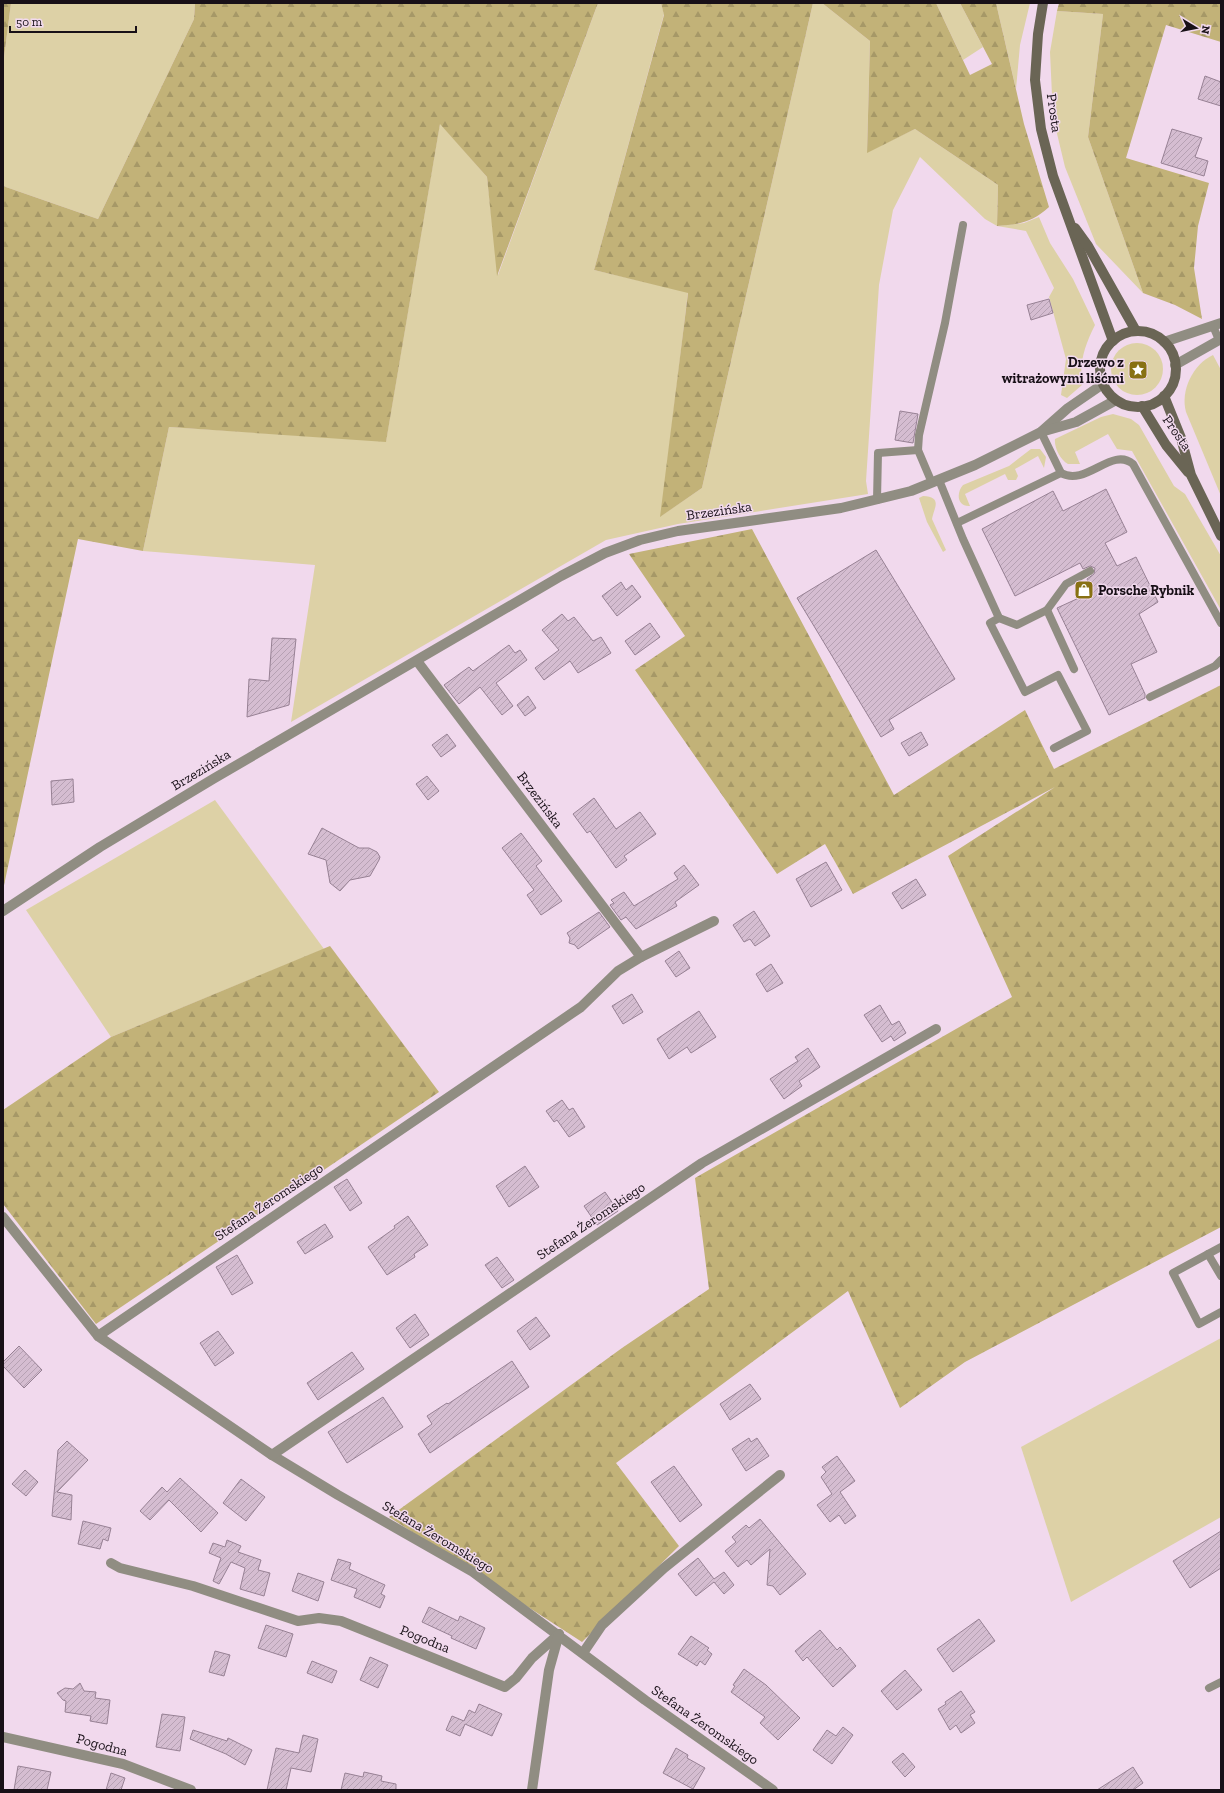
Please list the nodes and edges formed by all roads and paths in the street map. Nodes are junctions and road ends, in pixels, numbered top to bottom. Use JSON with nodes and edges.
{"nodes":[{"id":1,"x":1043,"y":3,"type":"edge"},
{"id":2,"x":1071,"y":223,"type":"junction"},
{"id":3,"x":963,"y":225,"type":"dead end"},
{"id":4,"x":1217,"y":324,"type":"edge"},
{"id":5,"x":1136,"y":332,"type":"junction"},
{"id":6,"x":1220,"y":340,"type":"edge"},
{"id":7,"x":1113,"y":341,"type":"junction"},
{"id":8,"x":1164,"y":342,"type":"junction"},
{"id":9,"x":1175,"y":366,"type":"junction"},
{"id":10,"x":1103,"y":384,"type":"junction"},
{"id":11,"x":1164,"y":396,"type":"junction"},
{"id":12,"x":1116,"y":400,"type":"junction"},
{"id":13,"x":1142,"y":406,"type":"junction"},
{"id":14,"x":1041,"y":432,"type":"junction"},
{"id":15,"x":918,"y":450,"type":"junction"},
{"id":16,"x":1062,"y":473,"type":"junction"},
{"id":17,"x":1191,"y":475,"type":"junction"},
{"id":18,"x":935,"y":481,"type":"junction"},
{"id":19,"x":877,"y":500,"type":"junction"},
{"id":20,"x":956,"y":523,"type":"junction"},
{"id":21,"x":1221,"y":536,"type":"edge"},
{"id":22,"x":1090,"y":571,"type":"dead end"},
{"id":23,"x":1047,"y":610,"type":"junction"},
{"id":24,"x":999,"y":618,"type":"junction"},
{"id":25,"x":1221,"y":623,"type":"edge"},
{"id":26,"x":1221,"y":660,"type":"edge"},
{"id":27,"x":417,"y":661,"type":"junction"},
{"id":28,"x":1074,"y":669,"type":"dead end"},
{"id":29,"x":1150,"y":697,"type":"dead end"},
{"id":30,"x":1054,"y":748,"type":"dead end"},
{"id":31,"x":3,"y":912,"type":"edge"},
{"id":32,"x":714,"y":921,"type":"dead end"},
{"id":33,"x":641,"y":957,"type":"junction"},
{"id":34,"x":936,"y":1029,"type":"dead end"},
{"id":35,"x":3,"y":1217,"type":"edge"},
{"id":36,"x":1221,"y":1246,"type":"edge"},
{"id":37,"x":1208,"y":1254,"type":"junction"},
{"id":38,"x":1221,"y":1276,"type":"edge"},
{"id":39,"x":1221,"y":1312,"type":"edge"},
{"id":40,"x":98,"y":1336,"type":"junction"},
{"id":41,"x":272,"y":1455,"type":"junction"},
{"id":42,"x":780,"y":1475,"type":"dead end"},
{"id":43,"x":111,"y":1563,"type":"dead end"},
{"id":44,"x":559,"y":1634,"type":"junction"},
{"id":45,"x":583,"y":1652,"type":"junction"},
{"id":46,"x":1221,"y":1682,"type":"edge"},
{"id":47,"x":1209,"y":1688,"type":"dead end"},
{"id":48,"x":3,"y":1738,"type":"edge"},
{"id":49,"x":191,"y":1790,"type":"edge"},
{"id":50,"x":532,"y":1790,"type":"edge"},
{"id":51,"x":773,"y":1790,"type":"edge"}],
"edges":[{"from":1,"to":2,"type":"main road","name":"Prosta"},
{"from":2,"to":5,"type":"main road","name":"Prosta"},
{"from":2,"to":7,"type":"main road","name":"Prosta"},
{"from":3,"to":15,"type":"lane"},
{"from":4,"to":6,"type":"lane"},
{"from":4,"to":8,"type":"street"},
{"from":5,"to":7,"type":"main road"},
{"from":5,"to":8,"type":"main road"},
{"from":6,"to":9,"type":"street"},
{"from":7,"to":10,"type":"main road"},
{"from":8,"to":9,"type":"main road"},
{"from":9,"to":11,"type":"main road"},
{"from":10,"to":12,"type":"main road"},
{"from":10,"to":14,"type":"street","name":"Brzezińska"},
{"from":11,"to":13,"type":"main road"},
{"from":11,"to":17,"type":"main road","name":"Prosta"},
{"from":12,"to":13,"type":"main road"},
{"from":12,"to":14,"type":"street","name":"Brzezińska"},
{"from":13,"to":17,"type":"main road","name":"Prosta"},
{"from":14,"to":16,"type":"lane"},
{"from":14,"to":18,"type":"street","name":"Brzezińska"},
{"from":15,"to":18,"type":"lane"},
{"from":15,"to":19,"type":"lane"},
{"from":16,"to":20,"type":"lane"},
{"from":16,"to":25,"type":"lane"},
{"from":17,"to":21,"type":"main road","name":"Prosta"},
{"from":18,"to":19,"type":"street","name":"Brzezińska"},
{"from":18,"to":20,"type":"lane"},
{"from":19,"to":27,"type":"street","name":"Brzezińska"},
{"from":20,"to":24,"type":"lane"},
{"from":22,"to":23,"type":"lane"},
{"from":23,"to":24,"type":"lane"},
{"from":23,"to":28,"type":"lane"},
{"from":24,"to":30,"type":"lane"},
{"from":26,"to":29,"type":"lane"},
{"from":27,"to":31,"type":"street","name":"Brzezińska"},
{"from":27,"to":33,"type":"street","name":"Brzezińska"},
{"from":32,"to":33,"type":"street","name":"Stefana Żeromskiego"},
{"from":33,"to":40,"type":"street","name":"Stefana Żeromskiego"},
{"from":34,"to":41,"type":"street","name":"Stefana Żeromskiego"},
{"from":35,"to":40,"type":"street","name":"Stefana Żeromskiego"},
{"from":36,"to":37,"type":"lane"},
{"from":37,"to":38,"type":"lane"},
{"from":37,"to":39,"type":"lane"},
{"from":40,"to":41,"type":"street","name":"Stefana Żeromskiego"},
{"from":41,"to":44,"type":"street","name":"Stefana Żeromskiego"},
{"from":42,"to":45,"type":"street"},
{"from":43,"to":44,"type":"street","name":"Pogodna"},
{"from":44,"to":45,"type":"street","name":"Stefana Żeromskiego"},
{"from":44,"to":50,"type":"street"},
{"from":45,"to":51,"type":"street","name":"Stefana Żeromskiego"},
{"from":46,"to":47,"type":"lane"},
{"from":48,"to":49,"type":"street","name":"Pogodna"}]}
